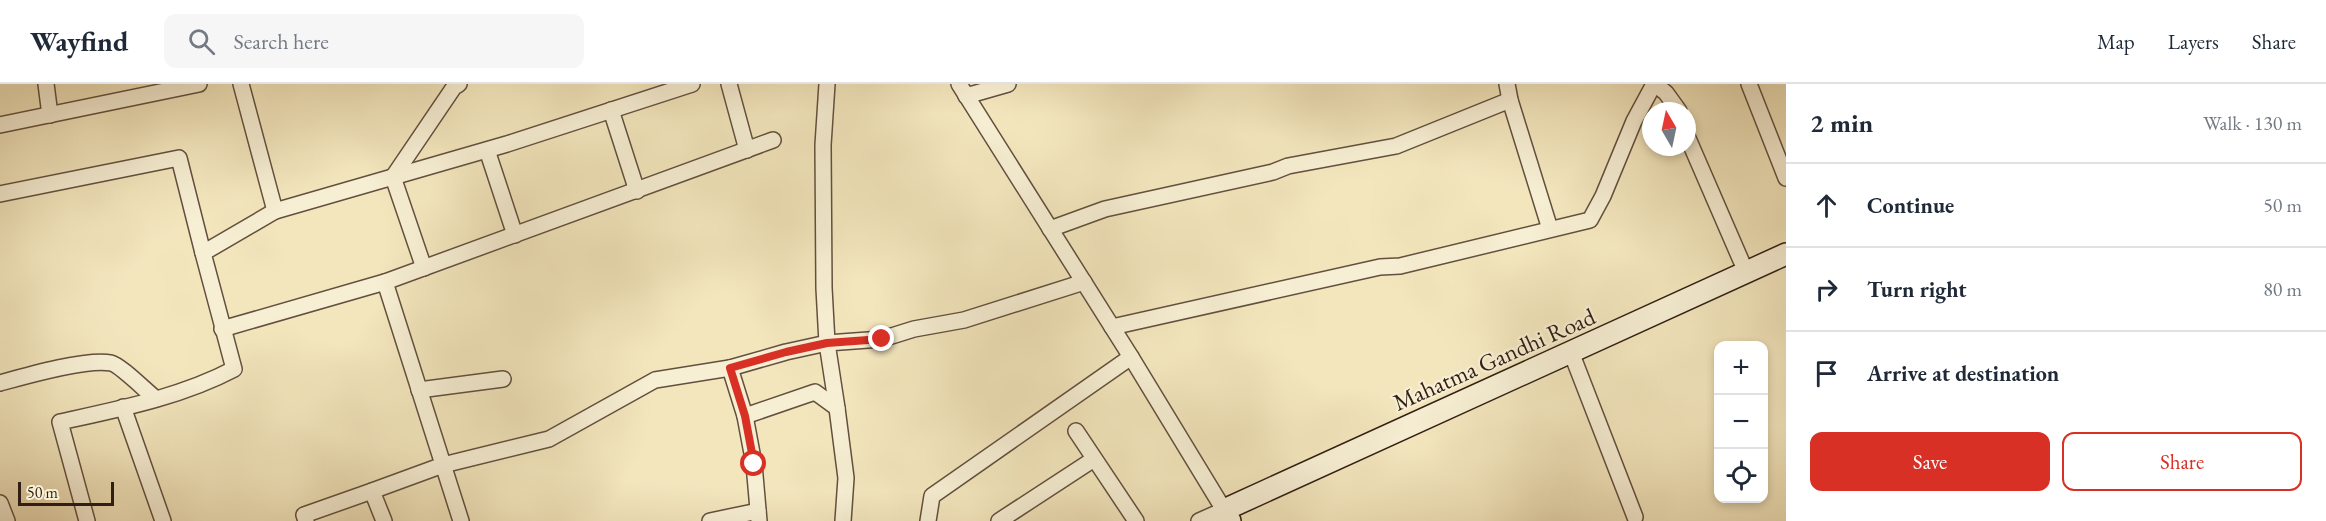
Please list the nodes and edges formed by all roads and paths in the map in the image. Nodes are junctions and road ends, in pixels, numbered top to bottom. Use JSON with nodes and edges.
{"nodes":[{"id":1,"x":46,"y":84,"type":"edge"},
{"id":2,"x":199,"y":84,"type":"edge"},
{"id":3,"x":241,"y":84,"type":"edge"},
{"id":4,"x":459,"y":84,"type":"edge"},
{"id":5,"x":692,"y":84,"type":"edge"},
{"id":6,"x":729,"y":84,"type":"edge"},
{"id":7,"x":828,"y":84,"type":"edge"},
{"id":8,"x":1008,"y":84,"type":"edge"},
{"id":9,"x":1507,"y":84,"type":"edge"},
{"id":10,"x":1655,"y":84,"type":"edge"},
{"id":11,"x":1749,"y":84,"type":"edge"},
{"id":12,"x":963,"y":90,"type":"edge"},
{"id":13,"x":1510,"y":100,"type":"junction"},
{"id":14,"x":1672,"y":102,"type":"edge"},
{"id":15,"x":611,"y":110,"type":"junction"},
{"id":16,"x":51,"y":115,"type":"junction"},
{"id":17,"x":0,"y":125,"type":"edge"},
{"id":18,"x":773,"y":140,"type":"dead end"},
{"id":19,"x":487,"y":150,"type":"junction"},
{"id":20,"x":747,"y":150,"type":"junction"},
{"id":21,"x":1696,"y":156,"type":"edge"},
{"id":22,"x":393,"y":177,"type":"junction"},
{"id":23,"x":1786,"y":178,"type":"edge"},
{"id":24,"x":637,"y":190,"type":"junction"},
{"id":25,"x":0,"y":194,"type":"edge"},
{"id":26,"x":275,"y":211,"type":"junction"},
{"id":27,"x":1550,"y":228,"type":"junction"},
{"id":28,"x":1050,"y":229,"type":"junction"},
{"id":29,"x":515,"y":235,"type":"junction"},
{"id":30,"x":203,"y":253,"type":"junction"},
{"id":31,"x":1786,"y":254,"type":"edge"},
{"id":32,"x":424,"y":268,"type":"junction"},
{"id":33,"x":1746,"y":272,"type":"junction"},
{"id":34,"x":385,"y":282,"type":"junction"},
{"id":35,"x":1084,"y":282,"type":"junction"},
{"id":36,"x":1112,"y":327,"type":"junction"},
{"id":37,"x":222,"y":329,"type":"junction"},
{"id":38,"x":827,"y":343,"type":"junction"},
{"id":39,"x":1571,"y":352,"type":"junction"},
{"id":40,"x":1131,"y":357,"type":"junction"},
{"id":41,"x":730,"y":368,"type":"junction"},
{"id":42,"x":503,"y":379,"type":"dead end"},
{"id":43,"x":0,"y":383,"type":"edge"},
{"id":44,"x":419,"y":390,"type":"junction"},
{"id":45,"x":155,"y":398,"type":"junction"},
{"id":46,"x":123,"y":407,"type":"junction"},
{"id":47,"x":837,"y":408,"type":"junction"},
{"id":48,"x":745,"y":416,"type":"junction"},
{"id":49,"x":1076,"y":431,"type":"dead end"},
{"id":50,"x":1094,"y":459,"type":"junction"},
{"id":51,"x":443,"y":465,"type":"junction"},
{"id":52,"x":372,"y":491,"type":"junction"},
{"id":53,"x":0,"y":503,"type":"edge"},
{"id":54,"x":1227,"y":515,"type":"edge"},
{"id":55,"x":759,"y":516,"type":"edge"},
{"id":56,"x":1635,"y":517,"type":"dead end"},
{"id":57,"x":7,"y":521,"type":"edge"},
{"id":58,"x":87,"y":521,"type":"edge"},
{"id":59,"x":163,"y":521,"type":"edge"},
{"id":60,"x":306,"y":521,"type":"edge"},
{"id":61,"x":384,"y":521,"type":"edge"},
{"id":62,"x":461,"y":521,"type":"edge"},
{"id":63,"x":710,"y":521,"type":"edge"},
{"id":64,"x":843,"y":521,"type":"edge"},
{"id":65,"x":928,"y":521,"type":"edge"},
{"id":66,"x":999,"y":521,"type":"edge"},
{"id":67,"x":1136,"y":521,"type":"edge"},
{"id":68,"x":1199,"y":521,"type":"edge"}],
"edges":[{"from":1,"to":16,"type":"street"},
{"from":2,"to":16,"type":"street"},
{"from":3,"to":26,"type":"street"},
{"from":4,"to":22,"type":"street"},
{"from":5,"to":15,"type":"street"},
{"from":6,"to":20,"type":"street"},
{"from":7,"to":38,"type":"street"},
{"from":8,"to":12,"type":"street"},
{"from":9,"to":13,"type":"street"},
{"from":10,"to":14,"type":"street"},
{"from":10,"to":27,"type":"street"},
{"from":11,"to":23,"type":"street"},
{"from":12,"to":28,"type":"street"},
{"from":13,"to":27,"type":"street"},
{"from":13,"to":28,"type":"street"},
{"from":15,"to":19,"type":"street"},
{"from":15,"to":24,"type":"street"},
{"from":16,"to":17,"type":"street"},
{"from":18,"to":20,"type":"street"},
{"from":19,"to":22,"type":"street"},
{"from":19,"to":29,"type":"street"},
{"from":20,"to":24,"type":"street"},
{"from":21,"to":33,"type":"street"},
{"from":22,"to":26,"type":"street"},
{"from":22,"to":32,"type":"street"},
{"from":24,"to":29,"type":"street"},
{"from":25,"to":30,"type":"street"},
{"from":26,"to":30,"type":"street"},
{"from":27,"to":36,"type":"street"},
{"from":28,"to":35,"type":"street"},
{"from":29,"to":32,"type":"street"},
{"from":30,"to":37,"type":"street"},
{"from":31,"to":33,"type":"street","name":"Mahatma Gandhi Road"},
{"from":32,"to":34,"type":"street"},
{"from":33,"to":39,"type":"street","name":"Mahatma Gandhi Road"},
{"from":34,"to":37,"type":"street"},
{"from":34,"to":44,"type":"street"},
{"from":35,"to":36,"type":"street"},
{"from":35,"to":38,"type":"street"},
{"from":36,"to":40,"type":"street"},
{"from":37,"to":45,"type":"street"},
{"from":38,"to":41,"type":"street"},
{"from":38,"to":47,"type":"street"},
{"from":39,"to":54,"type":"street","name":"Mahatma Gandhi Road"},
{"from":39,"to":56,"type":"street"},
{"from":40,"to":54,"type":"street"},
{"from":40,"to":65,"type":"street"},
{"from":41,"to":48,"type":"street"},
{"from":41,"to":51,"type":"street"},
{"from":42,"to":44,"type":"street"},
{"from":43,"to":45,"type":"street"},
{"from":44,"to":51,"type":"street"},
{"from":45,"to":46,"type":"street"},
{"from":46,"to":58,"type":"street"},
{"from":46,"to":59,"type":"street"},
{"from":47,"to":48,"type":"street"},
{"from":47,"to":64,"type":"street"},
{"from":48,"to":55,"type":"street"},
{"from":49,"to":50,"type":"street"},
{"from":50,"to":66,"type":"street"},
{"from":50,"to":67,"type":"street"},
{"from":51,"to":52,"type":"street"},
{"from":51,"to":62,"type":"street"},
{"from":52,"to":60,"type":"street"},
{"from":52,"to":61,"type":"street"},
{"from":53,"to":57,"type":"street"},
{"from":54,"to":68,"type":"street"},
{"from":55,"to":63,"type":"street"}]}
